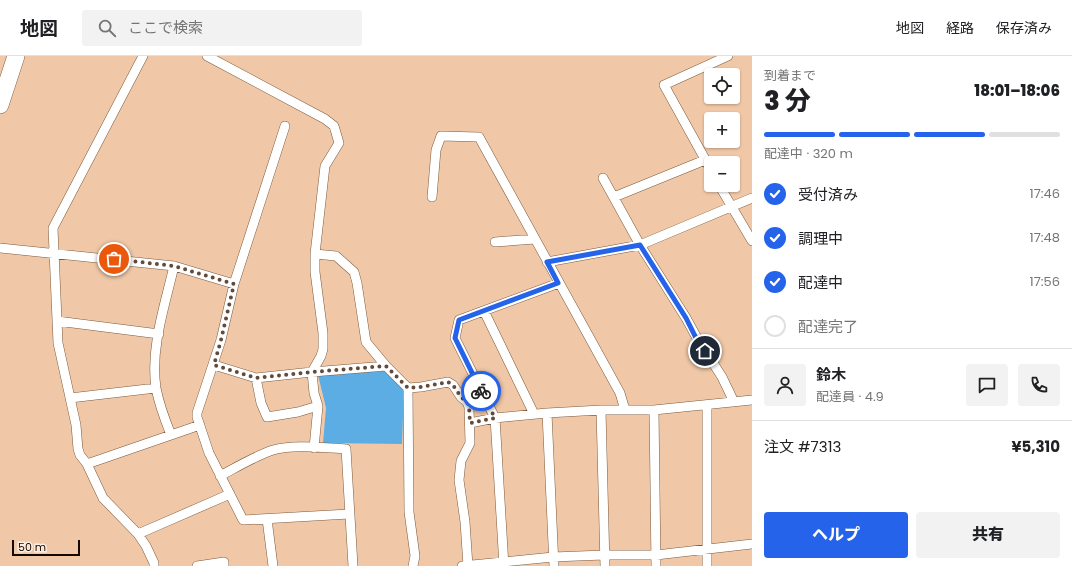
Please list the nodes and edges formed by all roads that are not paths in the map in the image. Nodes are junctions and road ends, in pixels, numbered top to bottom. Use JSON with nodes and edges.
{"nodes":[{"id":1,"x":16,"y":56,"type":"edge"},
{"id":2,"x":143,"y":56,"type":"edge"},
{"id":3,"x":207,"y":56,"type":"edge"},
{"id":4,"x":728,"y":56,"type":"edge"},
{"id":5,"x":0,"y":105,"type":"edge"},
{"id":6,"x":285,"y":126,"type":"dead end"},
{"id":7,"x":704,"y":158,"type":"edge"},
{"id":8,"x":704,"y":160,"type":"edge"},
{"id":9,"x":603,"y":178,"type":"dead end"},
{"id":10,"x":723,"y":192,"type":"edge"},
{"id":11,"x":432,"y":197,"type":"dead end"},
{"id":12,"x":614,"y":197,"type":"junction"},
{"id":13,"x":752,"y":198,"type":"edge"},
{"id":14,"x":731,"y":208,"type":"junction"},
{"id":15,"x":535,"y":239,"type":"junction"},
{"id":16,"x":752,"y":241,"type":"edge"},
{"id":17,"x":495,"y":242,"type":"dead end"},
{"id":18,"x":640,"y":245,"type":"junction"},
{"id":19,"x":0,"y":248,"type":"edge"},
{"id":20,"x":53,"y":252,"type":"junction"},
{"id":21,"x":315,"y":254,"type":"junction"},
{"id":22,"x":547,"y":262,"type":"junction"},
{"id":23,"x":174,"y":266,"type":"junction"},
{"id":24,"x":558,"y":283,"type":"junction"},
{"id":25,"x":234,"y":284,"type":"junction"},
{"id":26,"x":484,"y":311,"type":"junction"},
{"id":27,"x":57,"y":322,"type":"junction"},
{"id":28,"x":159,"y":334,"type":"junction"},
{"id":29,"x":214,"y":365,"type":"junction"},
{"id":30,"x":386,"y":366,"type":"junction"},
{"id":31,"x":312,"y":372,"type":"junction"},
{"id":32,"x":256,"y":378,"type":"junction"},
{"id":33,"x":156,"y":388,"type":"junction"},
{"id":34,"x":408,"y":388,"type":"junction"},
{"id":35,"x":70,"y":398,"type":"junction"},
{"id":36,"x":752,"y":400,"type":"edge"},
{"id":37,"x":734,"y":402,"type":"junction"},
{"id":38,"x":707,"y":405,"type":"junction"},
{"id":39,"x":318,"y":406,"type":"junction"},
{"id":40,"x":601,"y":410,"type":"junction"},
{"id":41,"x":625,"y":410,"type":"junction"},
{"id":42,"x":654,"y":410,"type":"junction"},
{"id":43,"x":547,"y":413,"type":"junction"},
{"id":44,"x":534,"y":414,"type":"junction"},
{"id":45,"x":495,"y":418,"type":"junction"},
{"id":46,"x":470,"y":423,"type":"junction"},
{"id":47,"x":200,"y":425,"type":"junction"},
{"id":48,"x":171,"y":435,"type":"junction"},
{"id":49,"x":314,"y":448,"type":"junction"},
{"id":50,"x":87,"y":464,"type":"junction"},
{"id":51,"x":220,"y":476,"type":"junction"},
{"id":52,"x":230,"y":494,"type":"junction"},
{"id":53,"x":349,"y":514,"type":"junction"},
{"id":54,"x":267,"y":519,"type":"junction"},
{"id":55,"x":138,"y":534,"type":"junction"},
{"id":56,"x":752,"y":544,"type":"edge"},
{"id":57,"x":707,"y":549,"type":"junction"},
{"id":58,"x":604,"y":555,"type":"junction"},
{"id":59,"x":656,"y":555,"type":"junction"},
{"id":60,"x":554,"y":562,"type":"edge"},
{"id":61,"x":504,"y":564,"type":"edge"},
{"id":62,"x":154,"y":566,"type":"edge"},
{"id":63,"x":197,"y":566,"type":"edge"},
{"id":64,"x":224,"y":566,"type":"edge"},
{"id":65,"x":273,"y":566,"type":"edge"},
{"id":66,"x":353,"y":566,"type":"edge"},
{"id":67,"x":413,"y":566,"type":"edge"},
{"id":68,"x":466,"y":566,"type":"edge"},
{"id":69,"x":604,"y":566,"type":"edge"},
{"id":70,"x":656,"y":566,"type":"edge"},
{"id":71,"x":707,"y":566,"type":"edge"}],
"edges":[{"from":1,"to":5,"type":"highway"},
{"from":2,"to":20,"type":"street"},
{"from":3,"to":21,"type":"street"},
{"from":4,"to":7,"type":"street"},
{"from":6,"to":25,"type":"street"},
{"from":8,"to":12,"type":"street"},
{"from":9,"to":12,"type":"street"},
{"from":10,"to":14,"type":"street"},
{"from":11,"to":15,"type":"street"},
{"from":12,"to":18,"type":"street"},
{"from":13,"to":14,"type":"street"},
{"from":14,"to":16,"type":"street"},
{"from":14,"to":18,"type":"street"},
{"from":15,"to":17,"type":"street"},
{"from":15,"to":22,"type":"street"},
{"from":18,"to":22,"type":"street"},
{"from":18,"to":37,"type":"street"},
{"from":19,"to":20,"type":"street"},
{"from":20,"to":23,"type":"street"},
{"from":20,"to":27,"type":"street"},
{"from":21,"to":30,"type":"street"},
{"from":21,"to":31,"type":"street"},
{"from":22,"to":24,"type":"street"},
{"from":23,"to":25,"type":"street"},
{"from":23,"to":28,"type":"street"},
{"from":24,"to":26,"type":"street"},
{"from":24,"to":41,"type":"street"},
{"from":25,"to":29,"type":"street"},
{"from":26,"to":44,"type":"street"},
{"from":26,"to":45,"type":"street"},
{"from":27,"to":28,"type":"street"},
{"from":27,"to":35,"type":"street"},
{"from":28,"to":33,"type":"street"},
{"from":29,"to":32,"type":"street"},
{"from":29,"to":47,"type":"street"},
{"from":30,"to":31,"type":"street"},
{"from":30,"to":34,"type":"street"},
{"from":31,"to":32,"type":"street"},
{"from":31,"to":39,"type":"street"},
{"from":32,"to":39,"type":"street"},
{"from":33,"to":35,"type":"street"},
{"from":33,"to":48,"type":"street"},
{"from":34,"to":46,"type":"street"},
{"from":34,"to":67,"type":"street"},
{"from":35,"to":50,"type":"street"},
{"from":36,"to":37,"type":"street"},
{"from":37,"to":38,"type":"street"},
{"from":38,"to":42,"type":"street"},
{"from":38,"to":57,"type":"street"},
{"from":39,"to":49,"type":"street"},
{"from":40,"to":41,"type":"street"},
{"from":40,"to":43,"type":"street"},
{"from":40,"to":58,"type":"street"},
{"from":41,"to":42,"type":"street"},
{"from":42,"to":59,"type":"street"},
{"from":43,"to":44,"type":"street"},
{"from":43,"to":60,"type":"street"},
{"from":44,"to":45,"type":"street"},
{"from":45,"to":46,"type":"street"},
{"from":45,"to":61,"type":"street"},
{"from":46,"to":68,"type":"street"},
{"from":47,"to":48,"type":"street"},
{"from":47,"to":51,"type":"street"},
{"from":48,"to":50,"type":"street"},
{"from":49,"to":51,"type":"street"},
{"from":49,"to":53,"type":"street"},
{"from":50,"to":55,"type":"street"},
{"from":51,"to":52,"type":"street"},
{"from":52,"to":54,"type":"street"},
{"from":52,"to":55,"type":"street"},
{"from":53,"to":54,"type":"street"},
{"from":53,"to":66,"type":"street"},
{"from":54,"to":65,"type":"street"},
{"from":55,"to":62,"type":"street"},
{"from":56,"to":57,"type":"street"},
{"from":57,"to":59,"type":"street"},
{"from":57,"to":71,"type":"street"},
{"from":58,"to":59,"type":"street"},
{"from":58,"to":60,"type":"street"},
{"from":58,"to":69,"type":"street"},
{"from":59,"to":70,"type":"street"},
{"from":60,"to":61,"type":"street"},
{"from":61,"to":68,"type":"street"},
{"from":63,"to":64,"type":"street"}]}
